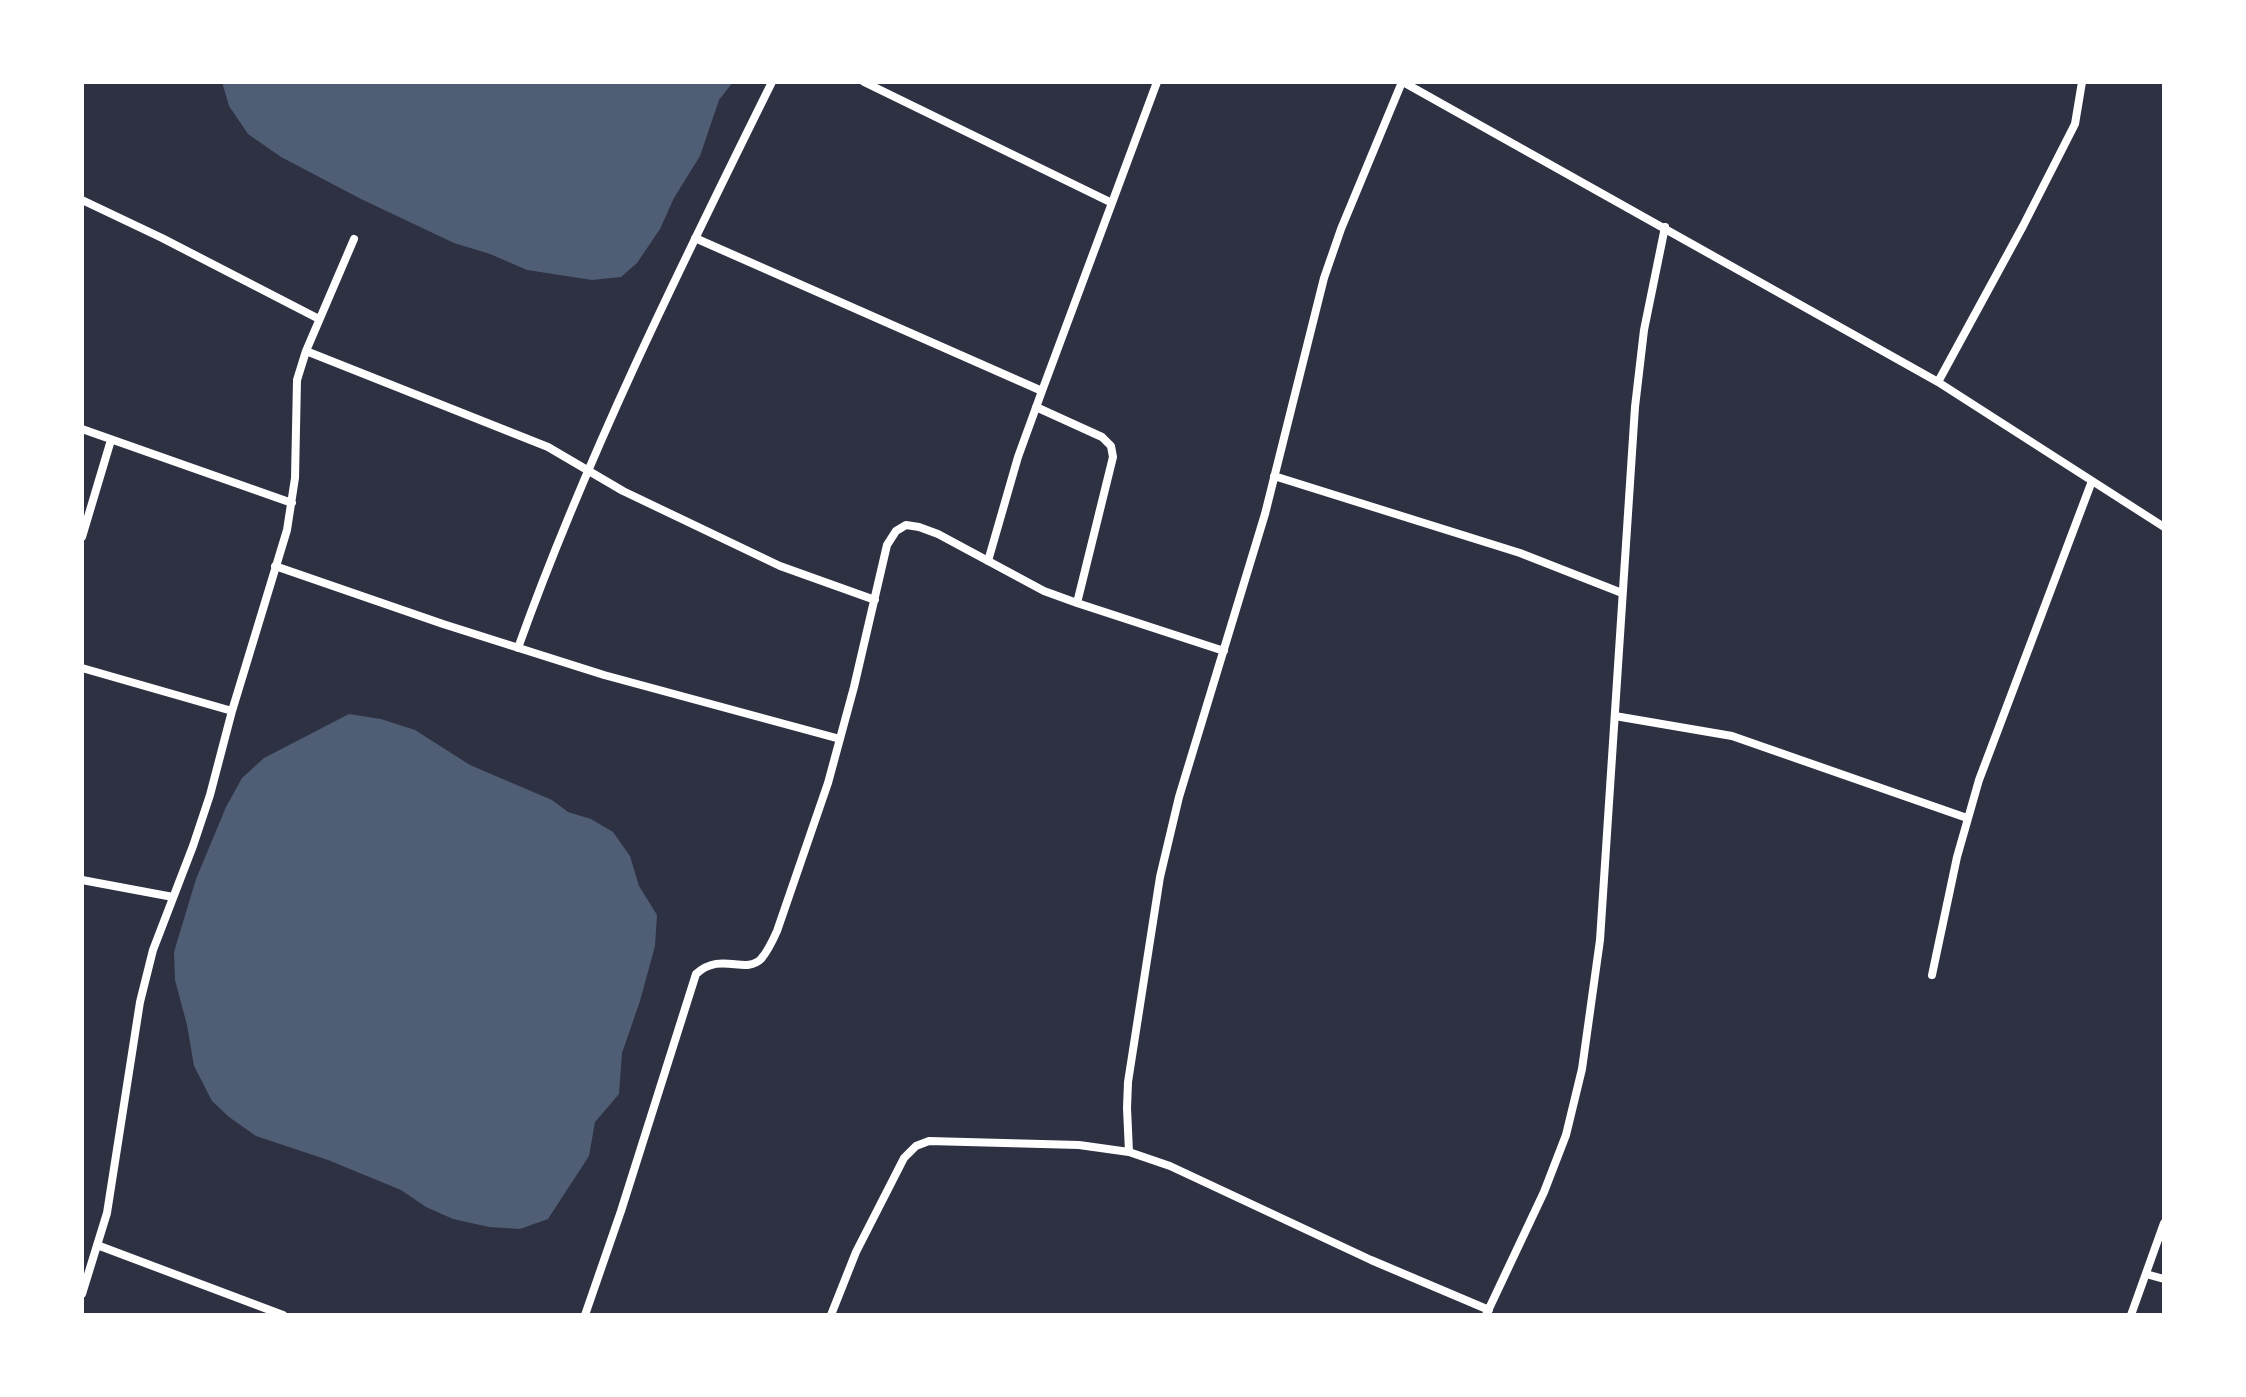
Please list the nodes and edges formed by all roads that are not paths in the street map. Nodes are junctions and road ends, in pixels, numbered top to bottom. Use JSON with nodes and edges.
{"nodes":[{"id":1,"x":772,"y":82,"type":"edge"},
{"id":2,"x":864,"y":82,"type":"edge"},
{"id":3,"x":1157,"y":82,"type":"edge"},
{"id":4,"x":1402,"y":82,"type":"edge"},
{"id":5,"x":2084,"y":84,"type":"edge"},
{"id":6,"x":82,"y":200,"type":"edge"},
{"id":7,"x":1112,"y":203,"type":"junction"},
{"id":8,"x":1665,"y":227,"type":"junction"},
{"id":9,"x":695,"y":238,"type":"junction"},
{"id":10,"x":354,"y":239,"type":"dead end"},
{"id":11,"x":319,"y":319,"type":"junction"},
{"id":12,"x":306,"y":351,"type":"junction"},
{"id":13,"x":1938,"y":382,"type":"junction"},
{"id":14,"x":1042,"y":391,"type":"junction"},
{"id":15,"x":1036,"y":407,"type":"junction"},
{"id":16,"x":82,"y":429,"type":"edge"},
{"id":17,"x":111,"y":440,"type":"junction"},
{"id":18,"x":588,"y":469,"type":"junction"},
{"id":19,"x":1274,"y":476,"type":"junction"},
{"id":20,"x":2092,"y":481,"type":"junction"},
{"id":21,"x":292,"y":503,"type":"junction"},
{"id":22,"x":2164,"y":527,"type":"edge"},
{"id":23,"x":82,"y":537,"type":"edge"},
{"id":24,"x":988,"y":561,"type":"junction"},
{"id":25,"x":275,"y":566,"type":"junction"},
{"id":26,"x":1622,"y":593,"type":"junction"},
{"id":27,"x":875,"y":600,"type":"junction"},
{"id":28,"x":1077,"y":603,"type":"junction"},
{"id":29,"x":518,"y":648,"type":"junction"},
{"id":30,"x":1224,"y":651,"type":"junction"},
{"id":31,"x":82,"y":668,"type":"edge"},
{"id":32,"x":232,"y":711,"type":"junction"},
{"id":33,"x":1615,"y":716,"type":"junction"},
{"id":34,"x":840,"y":739,"type":"junction"},
{"id":35,"x":1967,"y":818,"type":"junction"},
{"id":36,"x":82,"y":880,"type":"edge"},
{"id":37,"x":173,"y":897,"type":"junction"},
{"id":38,"x":1932,"y":975,"type":"dead end"},
{"id":39,"x":1129,"y":1152,"type":"junction"},
{"id":40,"x":2164,"y":1223,"type":"edge"},
{"id":41,"x":97,"y":1245,"type":"junction"},
{"id":42,"x":2146,"y":1274,"type":"junction"},
{"id":43,"x":2164,"y":1279,"type":"edge"},
{"id":44,"x":82,"y":1294,"type":"edge"},
{"id":45,"x":1488,"y":1312,"type":"edge"},
{"id":46,"x":283,"y":1315,"type":"edge"},
{"id":47,"x":585,"y":1315,"type":"edge"},
{"id":48,"x":831,"y":1315,"type":"edge"},
{"id":49,"x":2131,"y":1315,"type":"edge"}],
"edges":[{"from":1,"to":9,"type":"street"},
{"from":2,"to":7,"type":"street"},
{"from":3,"to":7,"type":"street"},
{"from":4,"to":8,"type":"street"},
{"from":4,"to":19,"type":"street"},
{"from":5,"to":13,"type":"street"},
{"from":6,"to":11,"type":"street"},
{"from":7,"to":14,"type":"street"},
{"from":8,"to":13,"type":"street"},
{"from":8,"to":26,"type":"street"},
{"from":9,"to":14,"type":"street"},
{"from":9,"to":18,"type":"street"},
{"from":10,"to":11,"type":"street"},
{"from":11,"to":12,"type":"street"},
{"from":12,"to":18,"type":"street"},
{"from":12,"to":21,"type":"street"},
{"from":13,"to":20,"type":"street"},
{"from":14,"to":15,"type":"street"},
{"from":15,"to":24,"type":"street"},
{"from":15,"to":28,"type":"street"},
{"from":16,"to":17,"type":"street"},
{"from":17,"to":21,"type":"street"},
{"from":17,"to":23,"type":"street"},
{"from":18,"to":27,"type":"street"},
{"from":18,"to":29,"type":"street"},
{"from":19,"to":26,"type":"street"},
{"from":19,"to":30,"type":"street"},
{"from":20,"to":22,"type":"street"},
{"from":20,"to":35,"type":"street"},
{"from":21,"to":25,"type":"street"},
{"from":24,"to":27,"type":"street"},
{"from":24,"to":28,"type":"street"},
{"from":25,"to":29,"type":"street"},
{"from":25,"to":32,"type":"street"},
{"from":26,"to":33,"type":"street"},
{"from":27,"to":34,"type":"street"},
{"from":28,"to":30,"type":"street"},
{"from":29,"to":34,"type":"street"},
{"from":30,"to":39,"type":"street"},
{"from":31,"to":32,"type":"street"},
{"from":32,"to":37,"type":"street"},
{"from":33,"to":35,"type":"street"},
{"from":33,"to":45,"type":"street"},
{"from":34,"to":47,"type":"street"},
{"from":35,"to":38,"type":"street"},
{"from":36,"to":37,"type":"street"},
{"from":37,"to":41,"type":"street"},
{"from":39,"to":45,"type":"street"},
{"from":39,"to":48,"type":"street"},
{"from":40,"to":42,"type":"street"},
{"from":41,"to":44,"type":"street"},
{"from":41,"to":46,"type":"street"},
{"from":42,"to":43,"type":"street"},
{"from":42,"to":49,"type":"street"}]}
